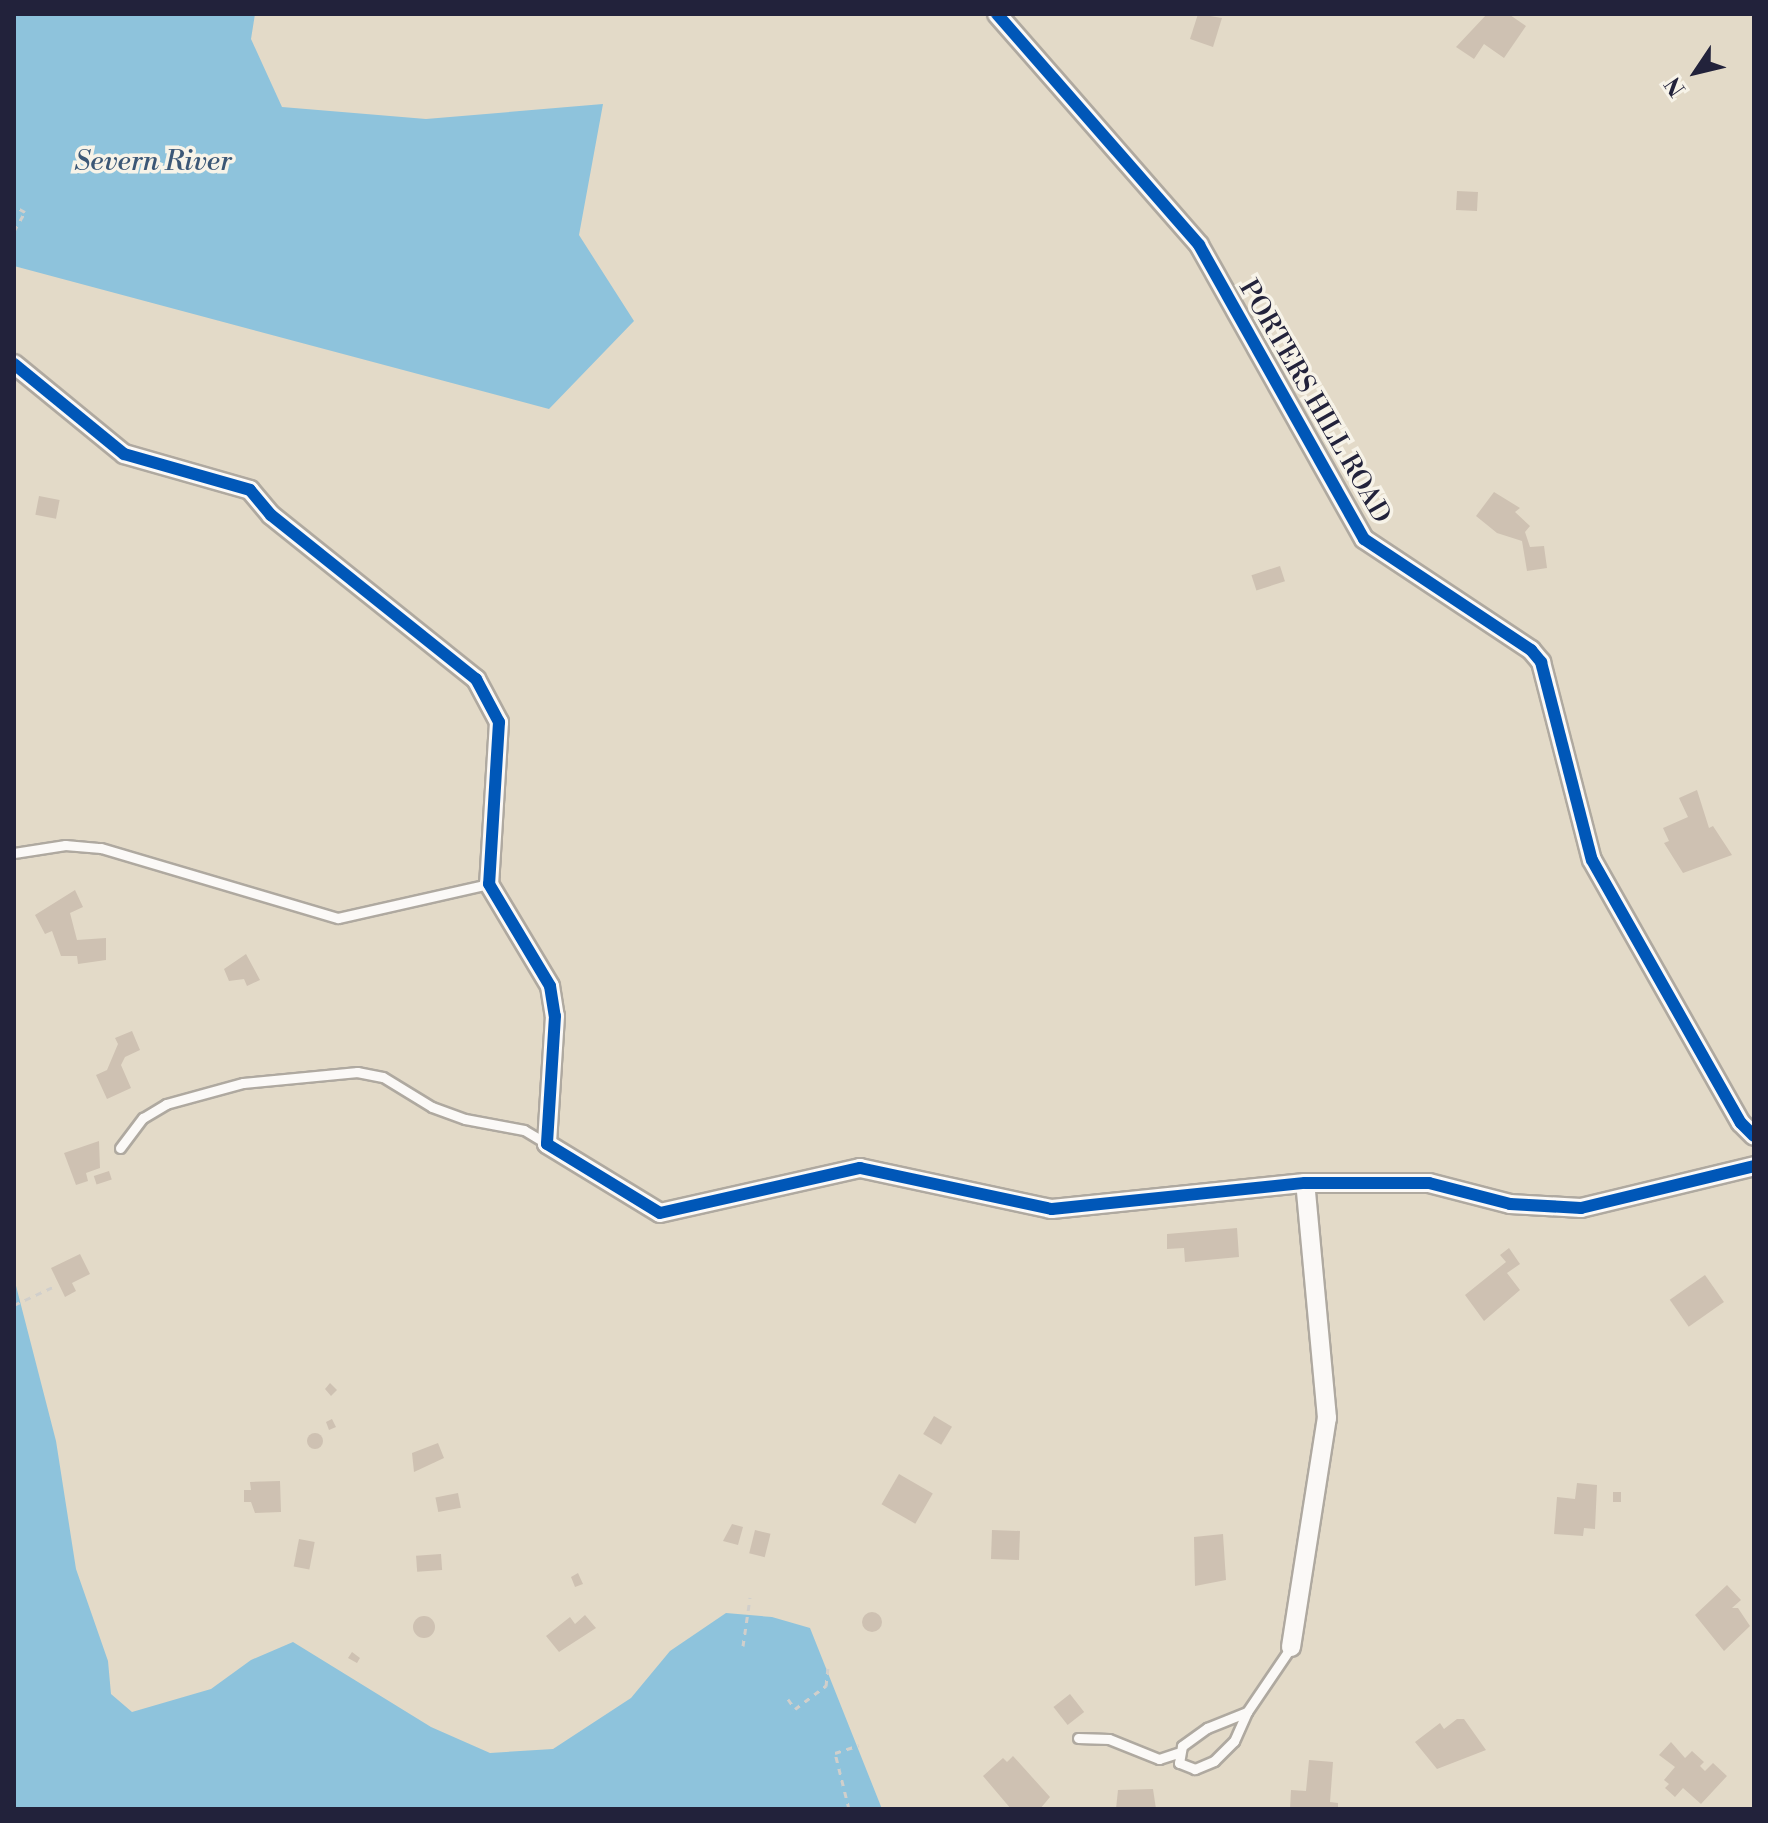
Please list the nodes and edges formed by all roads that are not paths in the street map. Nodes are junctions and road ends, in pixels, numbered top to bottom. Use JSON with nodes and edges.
{"nodes":[{"id":1,"x":997,"y":14,"type":"edge"},
{"id":2,"x":14,"y":364,"type":"edge"},
{"id":3,"x":14,"y":853,"type":"edge"},
{"id":4,"x":489,"y":884,"type":"junction"},
{"id":5,"x":1754,"y":1136,"type":"edge"},
{"id":6,"x":547,"y":1144,"type":"junction"},
{"id":7,"x":120,"y":1148,"type":"dead end"},
{"id":8,"x":1754,"y":1166,"type":"edge"},
{"id":9,"x":1305,"y":1183,"type":"junction"},
{"id":10,"x":1291,"y":1647,"type":"joint"},
{"id":11,"x":1247,"y":1712,"type":"junction"},
{"id":12,"x":1078,"y":1738,"type":"dead end"},
{"id":13,"x":1177,"y":1753,"type":"junction"}],
"edges":[{"from":1,"to":5,"type":"street","name":"PORTERS HILL ROAD"},
{"from":2,"to":4,"type":"street"},
{"from":3,"to":4,"type":"lane"},
{"from":4,"to":6,"type":"street"},
{"from":6,"to":7,"type":"lane"},
{"from":6,"to":9,"type":"street"},
{"from":8,"to":9,"type":"street"},
{"from":9,"to":10,"type":"street"},
{"from":10,"to":11,"type":"lane"},
{"from":11,"to":13,"type":"lane"},
{"from":11,"to":13,"type":"lane"},
{"from":12,"to":13,"type":"lane"}]}
